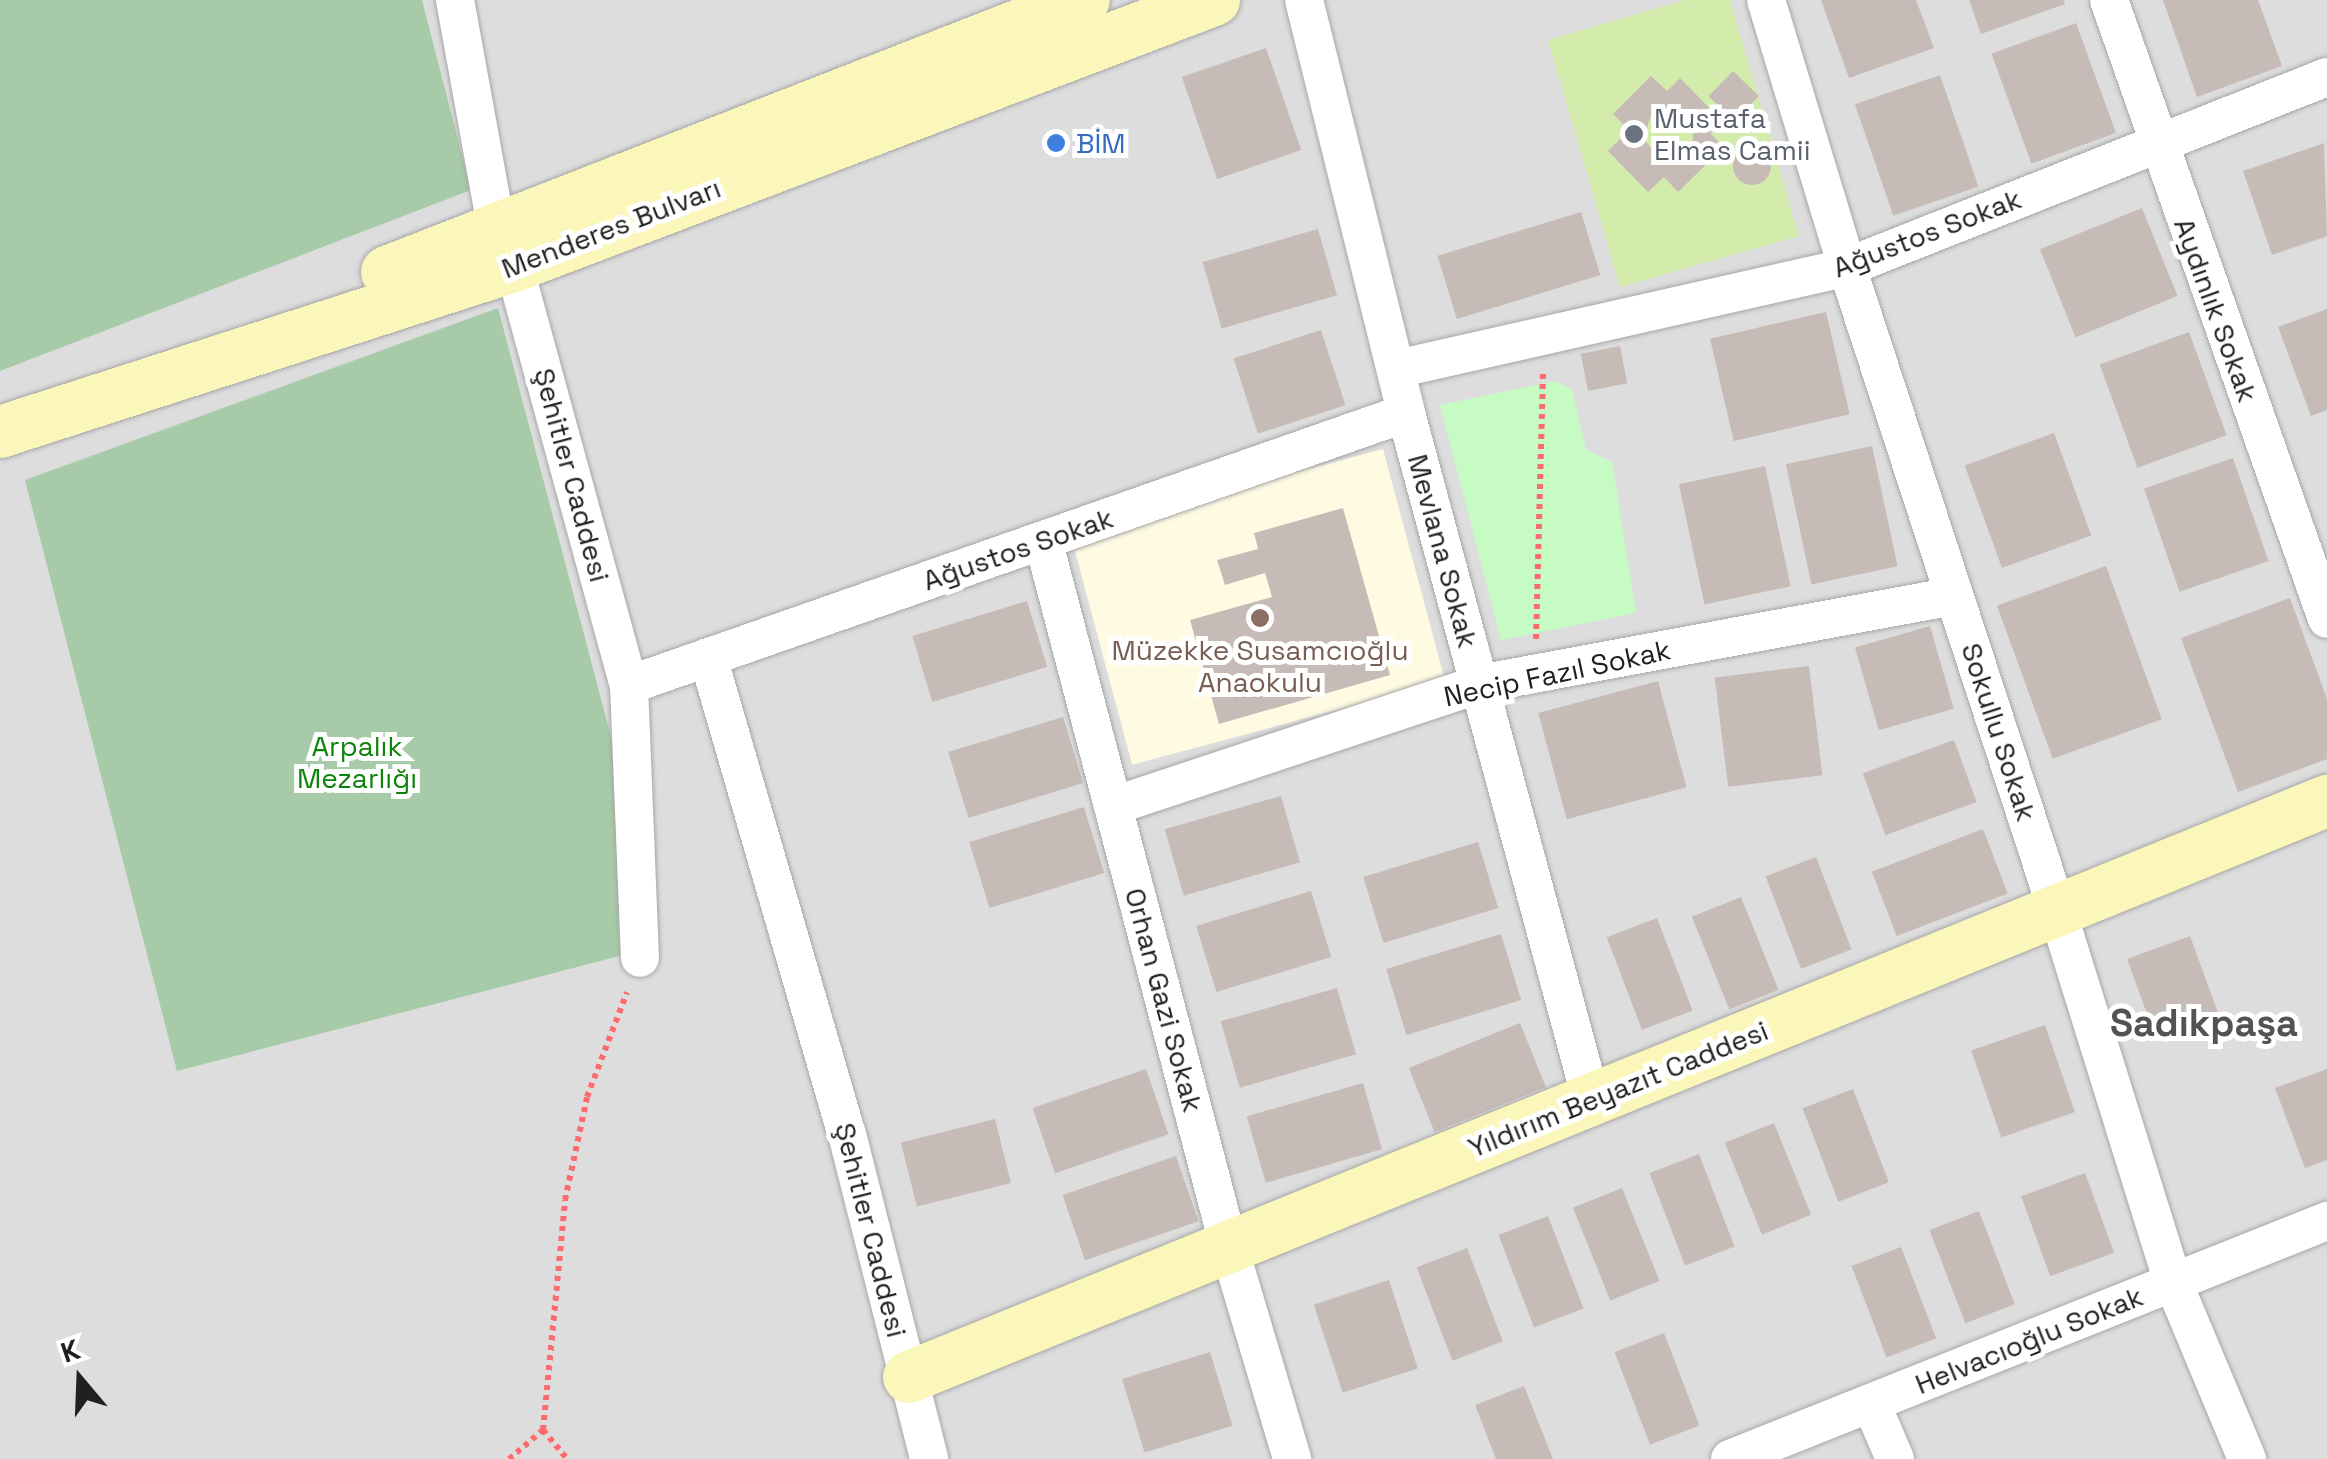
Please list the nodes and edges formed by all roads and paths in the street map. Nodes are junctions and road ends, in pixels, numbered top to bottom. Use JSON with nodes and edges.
{"nodes":[{"id":1,"x":455,"y":0,"type":"edge"},
{"id":2,"x":1084,"y":0,"type":"edge"},
{"id":3,"x":1214,"y":0,"type":"edge"},
{"id":4,"x":1304,"y":0,"type":"edge"},
{"id":5,"x":1766,"y":0,"type":"edge"},
{"id":6,"x":2109,"y":0,"type":"edge"},
{"id":7,"x":2327,"y":76,"type":"edge"},
{"id":8,"x":2156,"y":144,"type":"junction"},
{"id":9,"x":505,"y":248,"type":"junction"},
{"id":10,"x":1847,"y":267,"type":"junction"},
{"id":11,"x":1544,"y":335,"type":"junction"},
{"id":12,"x":1396,"y":369,"type":"junction"},
{"id":13,"x":1406,"y":414,"type":"junction"},
{"id":14,"x":0,"y":421,"type":"edge"},
{"id":15,"x":1043,"y":540,"type":"junction"},
{"id":16,"x":1954,"y":596,"type":"junction"},
{"id":17,"x":2327,"y":620,"type":"edge"},
{"id":18,"x":708,"y":657,"type":"junction"},
{"id":19,"x":1535,"y":674,"type":"junction"},
{"id":20,"x":629,"y":684,"type":"junction"},
{"id":21,"x":1479,"y":684,"type":"junction"},
{"id":22,"x":2327,"y":801,"type":"edge"},
{"id":23,"x":1113,"y":806,"type":"junction"},
{"id":24,"x":2057,"y":910,"type":"junction"},
{"id":25,"x":640,"y":958,"type":"joint"},
{"id":26,"x":1591,"y":1099,"type":"junction"},
{"id":27,"x":2327,"y":1221,"type":"edge"},
{"id":28,"x":1229,"y":1246,"type":"junction"},
{"id":29,"x":2173,"y":1282,"type":"junction"},
{"id":30,"x":909,"y":1376,"type":"junction"},
{"id":31,"x":1871,"y":1402,"type":"junction"},
{"id":32,"x":543,"y":1430,"type":"junction"},
{"id":33,"x":509,"y":1459,"type":"edge"},
{"id":34,"x":567,"y":1459,"type":"edge"},
{"id":35,"x":928,"y":1459,"type":"edge"},
{"id":36,"x":1292,"y":1459,"type":"edge"},
{"id":37,"x":1730,"y":1459,"type":"edge"},
{"id":38,"x":1895,"y":1459,"type":"edge"},
{"id":39,"x":2247,"y":1459,"type":"edge"}],
"edges":[{"from":1,"to":9,"type":"street","name":"Şehitler Caddesi"},
{"from":2,"to":9,"type":"main road","name":"Menderes Bulvarı"},
{"from":3,"to":9,"type":"main road","name":"Menderes Bulvarı"},
{"from":4,"to":12,"type":"street","name":"Mevlana Sokak"},
{"from":5,"to":10,"type":"street","name":"Sokullu Sokak"},
{"from":6,"to":8,"type":"street","name":"Aydınlık Sokak"},
{"from":7,"to":8,"type":"street","name":"Ağustos Sokak"},
{"from":8,"to":10,"type":"street","name":"Ağustos Sokak"},
{"from":8,"to":17,"type":"street","name":"Aydınlık Sokak"},
{"from":9,"to":14,"type":"main road","name":"Menderes Bulvarı"},
{"from":9,"to":20,"type":"street","name":"Şehitler Caddesi"},
{"from":10,"to":11,"type":"street","name":"Ağustos Sokak"},
{"from":10,"to":16,"type":"street","name":"Sokullu Sokak"},
{"from":11,"to":12,"type":"street","name":"Ağustos Sokak"},
{"from":11,"to":19,"type":"path"},
{"from":12,"to":13,"type":"street","name":"Mevlana Sokak"},
{"from":13,"to":15,"type":"street","name":"Ağustos Sokak"},
{"from":13,"to":21,"type":"street","name":"Mevlana Sokak"},
{"from":15,"to":18,"type":"street","name":"Ağustos Sokak"},
{"from":15,"to":23,"type":"street","name":"Orhan Gazi Sokak"},
{"from":16,"to":19,"type":"street","name":"Necip Fazıl Sokak"},
{"from":16,"to":24,"type":"street","name":"Sokullu Sokak"},
{"from":18,"to":20,"type":"street","name":"Ağustos Sokak"},
{"from":18,"to":30,"type":"street","name":"Şehitler Caddesi"},
{"from":19,"to":21,"type":"street","name":"Necip Fazıl Sokak"},
{"from":20,"to":25,"type":"street","name":"Şehitler Caddesi"},
{"from":21,"to":23,"type":"street","name":"Necip Fazıl Sokak"},
{"from":21,"to":26,"type":"street","name":"Mevlana Sokak"},
{"from":22,"to":24,"type":"main road","name":"Yıldırım Beyazıt Caddesi"},
{"from":23,"to":28,"type":"street","name":"Orhan Gazi Sokak"},
{"from":24,"to":26,"type":"main road","name":"Yıldırım Beyazıt Caddesi"},
{"from":24,"to":29,"type":"street","name":"Sokullu Sokak"},
{"from":25,"to":32,"type":"path"},
{"from":26,"to":28,"type":"main road","name":"Yıldırım Beyazıt Caddesi"},
{"from":27,"to":29,"type":"street","name":"Helvacıoğlu Sokak"},
{"from":28,"to":30,"type":"main road","name":"Yıldırım Beyazıt Caddesi"},
{"from":28,"to":36,"type":"street","name":"Orhan Gazi Sokak"},
{"from":29,"to":31,"type":"street","name":"Helvacıoğlu Sokak"},
{"from":29,"to":39,"type":"street","name":"Sokullu Sokak"},
{"from":30,"to":35,"type":"street","name":"Şehitler Caddesi"},
{"from":31,"to":37,"type":"street","name":"Helvacıoğlu Sokak"},
{"from":31,"to":38,"type":"street"},
{"from":32,"to":33,"type":"path"},
{"from":32,"to":34,"type":"path"}]}
